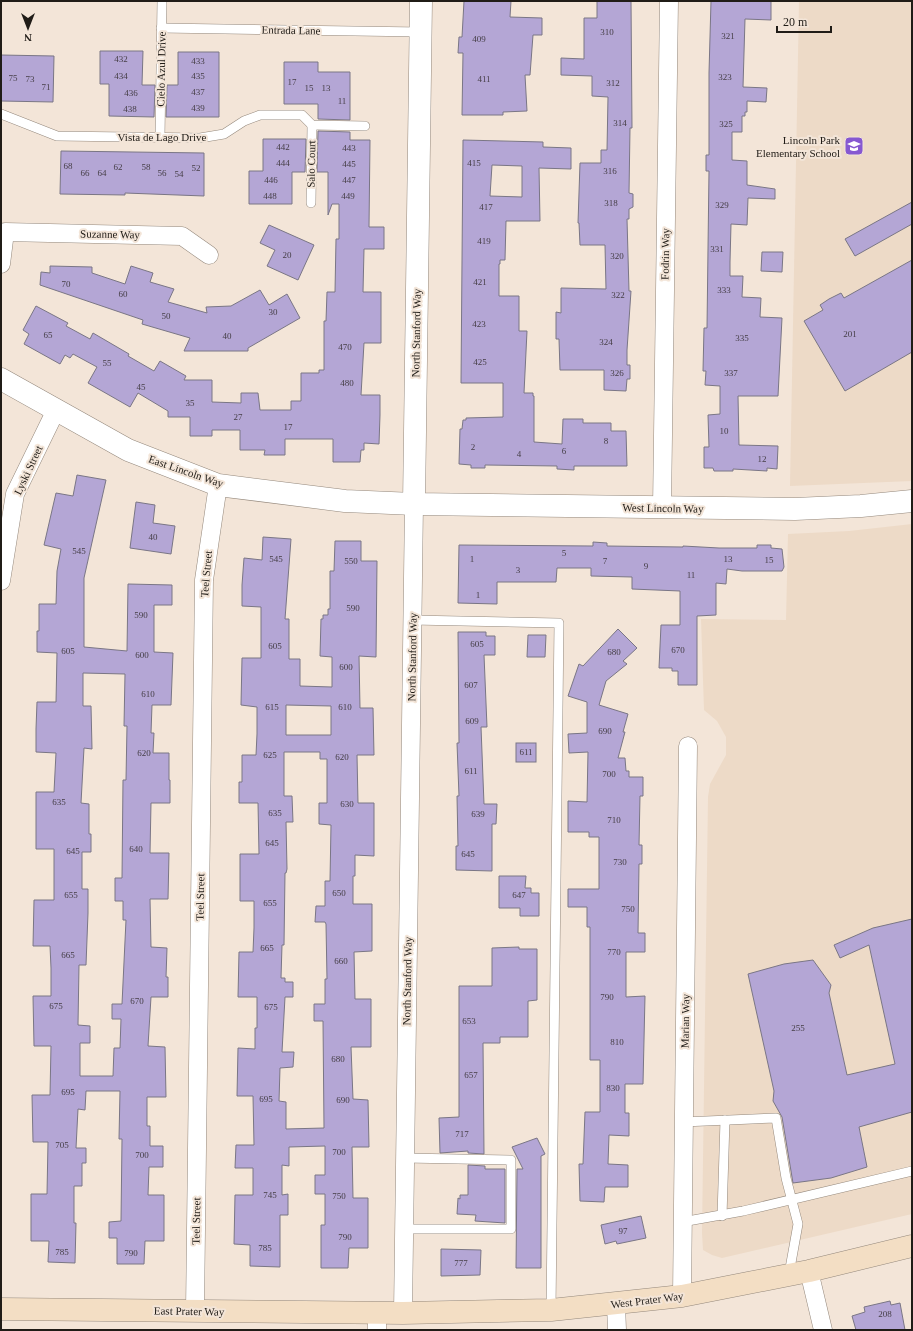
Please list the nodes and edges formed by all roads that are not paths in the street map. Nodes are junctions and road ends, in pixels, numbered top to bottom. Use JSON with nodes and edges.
{"nodes":[{"id":1,"x":162,"y":1,"type":"edge"},
{"id":2,"x":421,"y":1,"type":"edge"},
{"id":3,"x":669,"y":1,"type":"edge"},
{"id":4,"x":161,"y":28,"type":"junction"},
{"id":5,"x":420,"y":32,"type":"junction"},
{"id":6,"x":1,"y":114,"type":"edge"},
{"id":7,"x":312,"y":125,"type":"junction"},
{"id":8,"x":365,"y":126,"type":"dead end"},
{"id":9,"x":160,"y":138,"type":"junction"},
{"id":10,"x":311,"y":203,"type":"dead end"},
{"id":11,"x":209,"y":255,"type":"dead end"},
{"id":12,"x":1,"y":264,"type":"edge"},
{"id":13,"x":1,"y":379,"type":"edge"},
{"id":14,"x":56,"y":410,"type":"junction"},
{"id":15,"x":218,"y":485,"type":"junction"},
{"id":16,"x":912,"y":501,"type":"edge"},
{"id":17,"x":414,"y":504,"type":"junction"},
{"id":18,"x":662,"y":508,"type":"junction"},
{"id":19,"x":1,"y":580,"type":"edge"},
{"id":20,"x":412,"y":620,"type":"junction"},
{"id":21,"x":688,"y":746,"type":"dead end"},
{"id":22,"x":725,"y":1120,"type":"junction"},
{"id":23,"x":684,"y":1122,"type":"junction"},
{"id":24,"x":405,"y":1158,"type":"junction"},
{"id":25,"x":912,"y":1171,"type":"edge"},
{"id":26,"x":791,"y":1199,"type":"junction"},
{"id":27,"x":722,"y":1216,"type":"junction"},
{"id":28,"x":682,"y":1222,"type":"junction"},
{"id":29,"x":404,"y":1229,"type":"junction"},
{"id":30,"x":912,"y":1246,"type":"edge"},
{"id":31,"x":799,"y":1273,"type":"junction"},
{"id":32,"x":682,"y":1296,"type":"junction"},
{"id":33,"x":616,"y":1304,"type":"junction"},
{"id":34,"x":1,"y":1309,"type":"edge"},
{"id":35,"x":550,"y":1310,"type":"junction"},
{"id":36,"x":195,"y":1311,"type":"junction"},
{"id":37,"x":403,"y":1313,"type":"junction"},
{"id":38,"x":377,"y":1322,"type":"edge"},
{"id":39,"x":617,"y":1330,"type":"edge"},
{"id":40,"x":823,"y":1330,"type":"edge"}],
"edges":[{"from":1,"to":4,"type":"lane","name":"Cielo Azul Drive"},
{"from":2,"to":5,"type":"street","name":"North Stanford Way"},
{"from":3,"to":18,"type":"street","name":"Fodrin Way"},
{"from":4,"to":5,"type":"lane","name":"Entrada Lane"},
{"from":4,"to":9,"type":"lane","name":"Cielo Azul Drive"},
{"from":5,"to":17,"type":"street","name":"North Stanford Way"},
{"from":6,"to":9,"type":"lane","name":"Vista de Lago Drive"},
{"from":7,"to":8,"type":"lane","name":"Vista de Lago Drive"},
{"from":7,"to":9,"type":"lane","name":"Vista de Lago Drive"},
{"from":7,"to":10,"type":"lane","name":"Salo Court"},
{"from":11,"to":12,"type":"street","name":"Suzanne Way"},
{"from":13,"to":14,"type":"street","name":"East Lincoln Way"},
{"from":14,"to":15,"type":"street","name":"East Lincoln Way"},
{"from":14,"to":19,"type":"street","name":"Lyski Street"},
{"from":15,"to":17,"type":"street","name":"East Lincoln Way"},
{"from":15,"to":36,"type":"street","name":"Teel Street"},
{"from":16,"to":18,"type":"street","name":"West Lincoln Way"},
{"from":17,"to":18,"type":"street","name":"West Lincoln Way"},
{"from":17,"to":20,"type":"street","name":"North Stanford Way"},
{"from":20,"to":24,"type":"street","name":"North Stanford Way"},
{"from":20,"to":35,"type":"lane"},
{"from":21,"to":23,"type":"street","name":"Marian Way"},
{"from":22,"to":23,"type":"lane"},
{"from":22,"to":26,"type":"lane"},
{"from":22,"to":27,"type":"lane"},
{"from":23,"to":28,"type":"street","name":"Marian Way"},
{"from":24,"to":29,"type":"street","name":"North Stanford Way"},
{"from":24,"to":29,"type":"lane"},
{"from":25,"to":26,"type":"lane"},
{"from":26,"to":27,"type":"lane"},
{"from":26,"to":31,"type":"lane"},
{"from":27,"to":28,"type":"lane"},
{"from":28,"to":32,"type":"street","name":"Marian Way"},
{"from":29,"to":37,"type":"street","name":"North Stanford Way"},
{"from":30,"to":31,"type":"main road","name":"West Prater Way"},
{"from":31,"to":32,"type":"main road","name":"West Prater Way"},
{"from":31,"to":40,"type":"street"},
{"from":32,"to":33,"type":"main road","name":"West Prater Way"},
{"from":33,"to":35,"type":"main road","name":"West Prater Way"},
{"from":33,"to":39,"type":"street"},
{"from":34,"to":36,"type":"main road","name":"East Prater Way"},
{"from":35,"to":37,"type":"main road","name":"West Prater Way"},
{"from":36,"to":38,"type":"main road","name":"East Prater Way"},
{"from":37,"to":38,"type":"main road","name":"West Prater Way"}]}
